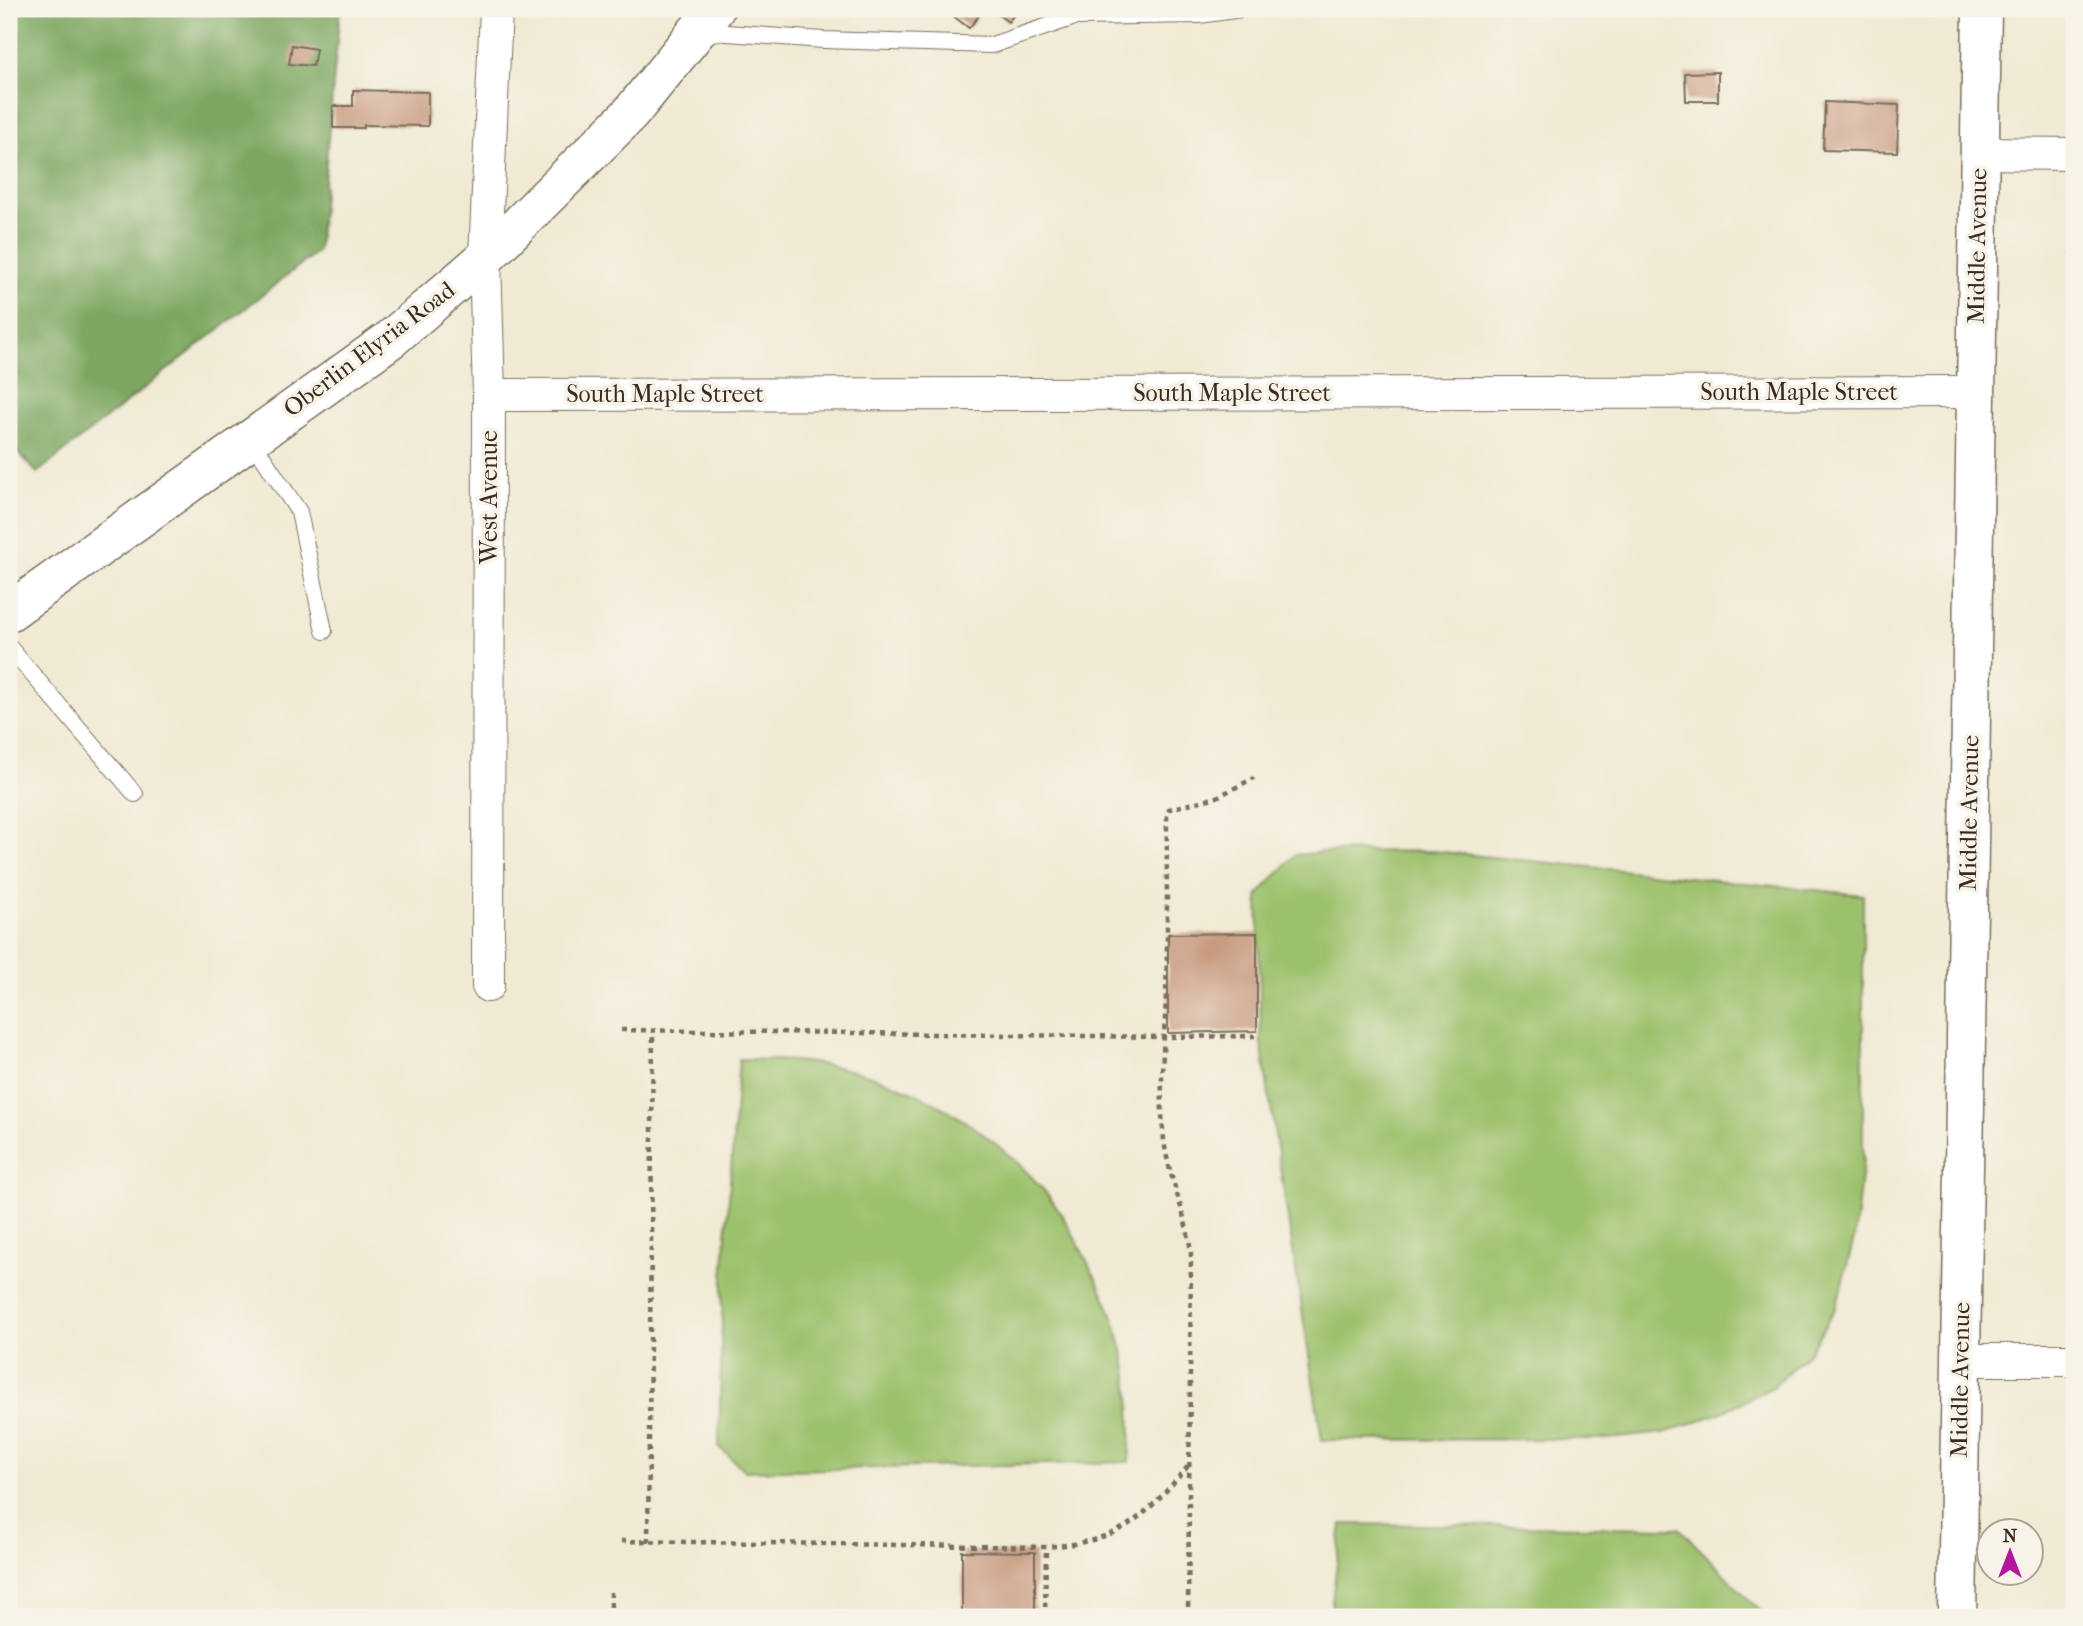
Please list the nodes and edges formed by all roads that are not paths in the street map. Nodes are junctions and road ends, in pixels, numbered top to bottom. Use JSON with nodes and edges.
{"nodes":[{"id":1,"x":496,"y":9,"type":"edge"},
{"id":2,"x":1241,"y":9,"type":"edge"},
{"id":3,"x":1982,"y":9,"type":"edge"},
{"id":4,"x":706,"y":20,"type":"edge"},
{"id":5,"x":1979,"y":153,"type":"junction"},
{"id":6,"x":2074,"y":154,"type":"edge"},
{"id":7,"x":485,"y":258,"type":"junction"},
{"id":8,"x":1975,"y":392,"type":"junction"},
{"id":9,"x":489,"y":395,"type":"junction"},
{"id":10,"x":250,"y":438,"type":"junction"},
{"id":11,"x":9,"y":612,"type":"edge"},
{"id":12,"x":324,"y":631,"type":"dead end"},
{"id":13,"x":9,"y":647,"type":"edge"},
{"id":14,"x":135,"y":794,"type":"dead end"},
{"id":15,"x":488,"y":986,"type":"dead end"},
{"id":16,"x":1960,"y":1360,"type":"junction"},
{"id":17,"x":2074,"y":1360,"type":"edge"},
{"id":18,"x":1957,"y":1617,"type":"edge"}],
"edges":[{"from":1,"to":7,"type":"street","name":"West Avenue"},
{"from":2,"to":4,"type":"lane"},
{"from":3,"to":5,"type":"street","name":"Middle Avenue"},
{"from":4,"to":7,"type":"street","name":"Oberlin Elyria Road"},
{"from":5,"to":6,"type":"street"},
{"from":5,"to":8,"type":"street","name":"Middle Avenue"},
{"from":7,"to":9,"type":"street","name":"West Avenue"},
{"from":7,"to":10,"type":"street","name":"Oberlin Elyria Road"},
{"from":8,"to":9,"type":"street","name":"South Maple Street"},
{"from":8,"to":16,"type":"street","name":"Middle Avenue"},
{"from":9,"to":15,"type":"street","name":"West Avenue"},
{"from":10,"to":11,"type":"street","name":"Oberlin Elyria Road"},
{"from":10,"to":12,"type":"lane"},
{"from":13,"to":14,"type":"lane"},
{"from":16,"to":17,"type":"street"},
{"from":16,"to":18,"type":"street","name":"Middle Avenue"}]}
